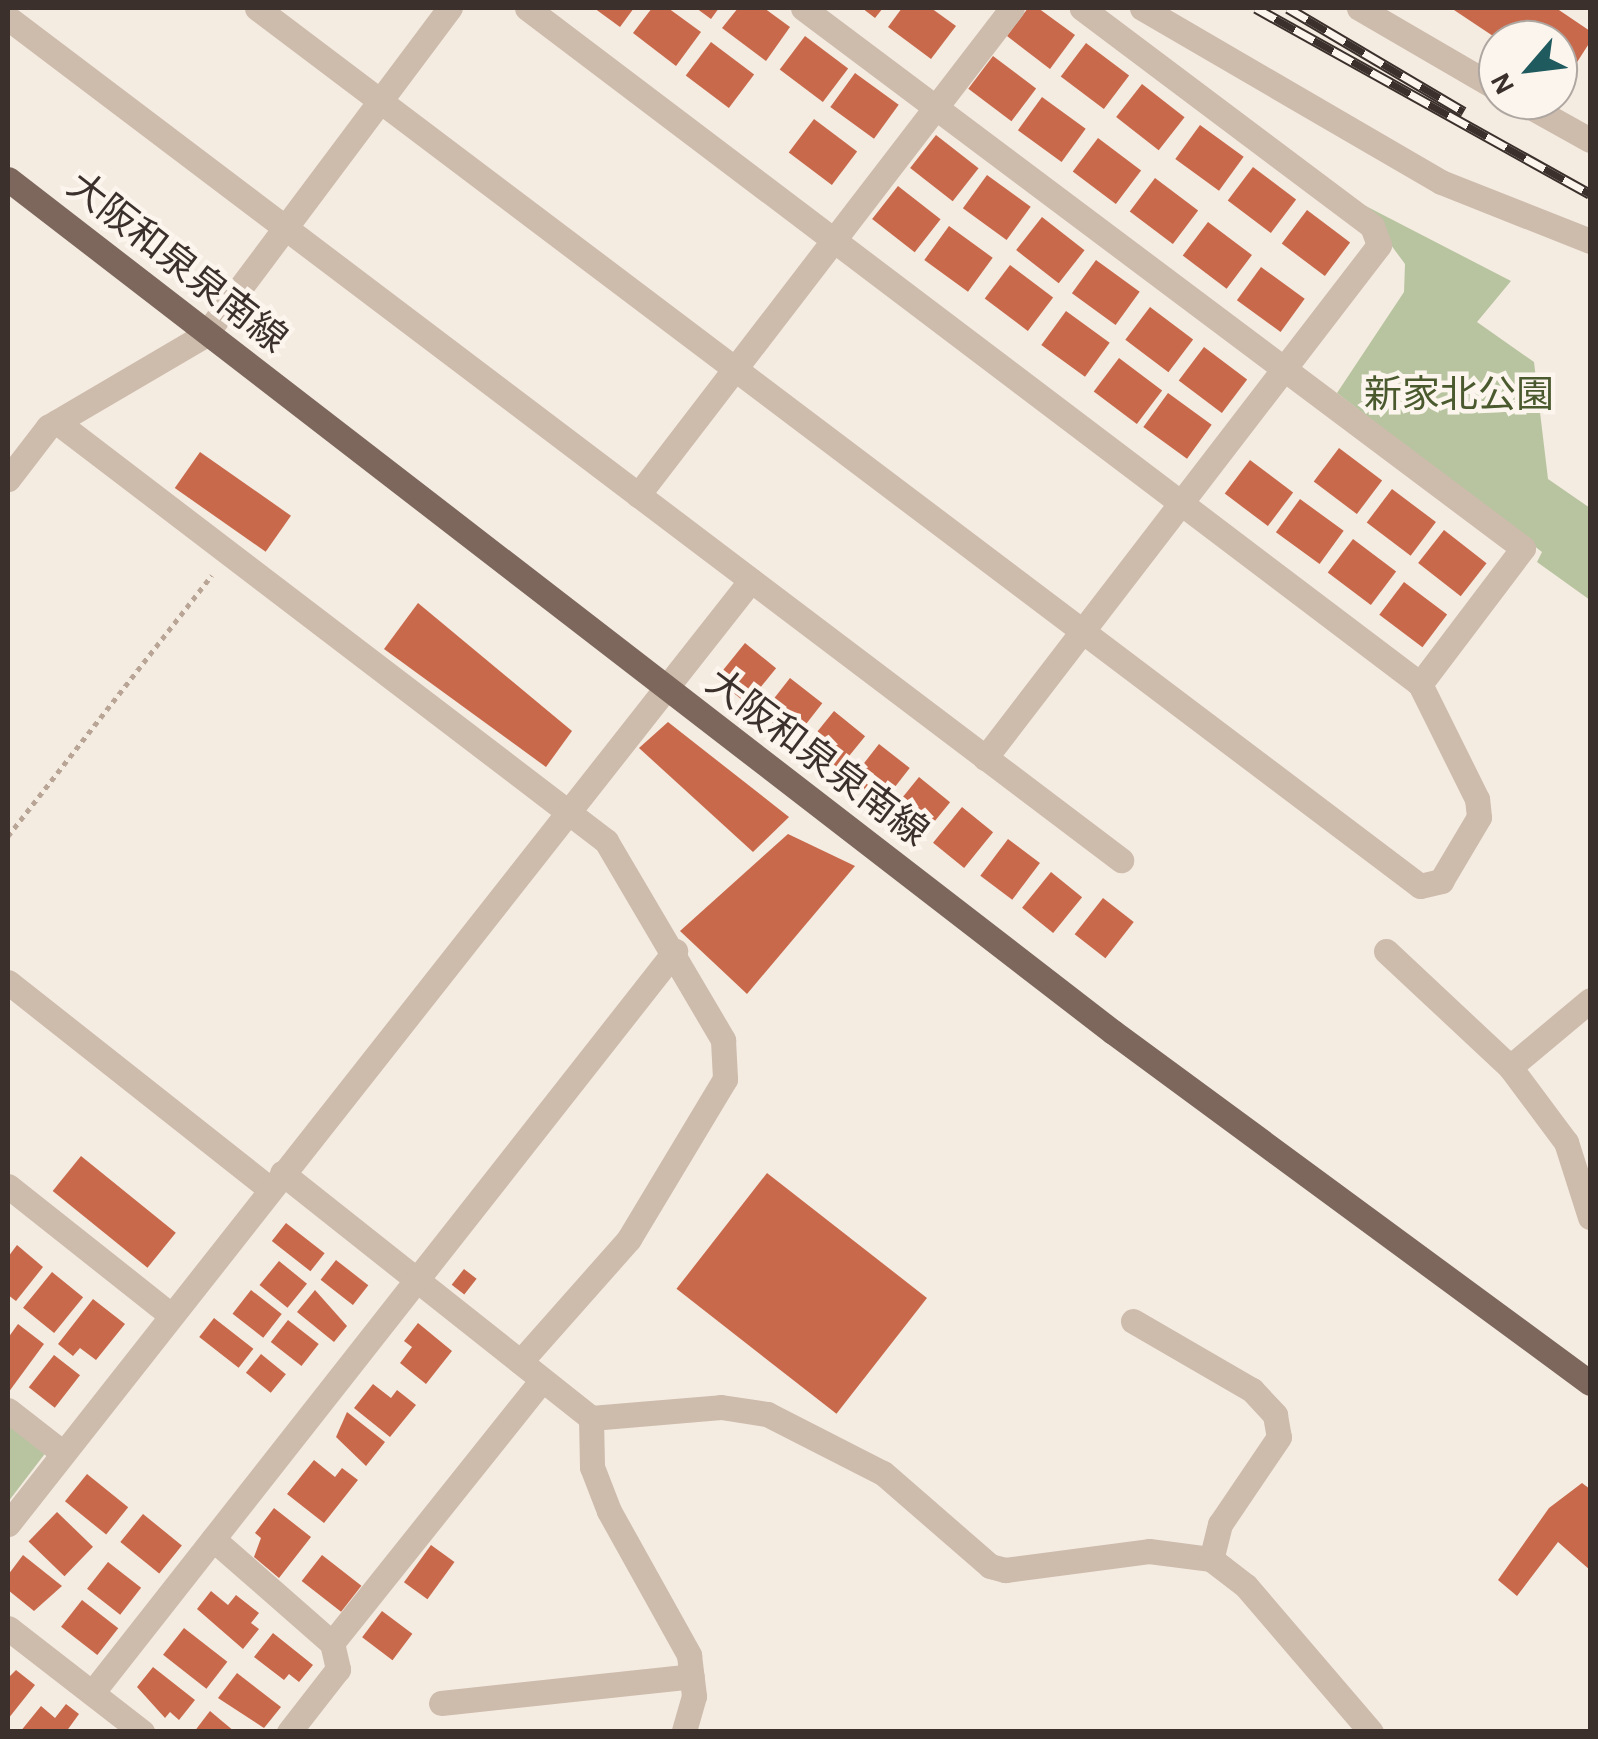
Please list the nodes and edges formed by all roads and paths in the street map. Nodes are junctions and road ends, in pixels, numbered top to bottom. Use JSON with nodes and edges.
{"nodes":[{"id":1,"x":257,"y":8,"type":"edge"},
{"id":2,"x":450,"y":8,"type":"edge"},
{"id":3,"x":527,"y":8,"type":"edge"},
{"id":4,"x":803,"y":8,"type":"edge"},
{"id":5,"x":1012,"y":8,"type":"edge"},
{"id":6,"x":1082,"y":8,"type":"edge"},
{"id":7,"x":1142,"y":8,"type":"edge"},
{"id":8,"x":1359,"y":8,"type":"edge"},
{"id":9,"x":8,"y":18,"type":"edge"},
{"id":10,"x":1478,"y":77,"type":"edge"},
{"id":11,"x":380,"y":100,"type":"junction"},
{"id":12,"x":935,"y":108,"type":"junction"},
{"id":13,"x":1554,"y":120,"type":"edge"},
{"id":14,"x":1590,"y":140,"type":"edge"},
{"id":15,"x":8,"y":179,"type":"edge"},
{"id":16,"x":286,"y":228,"type":"junction"},
{"id":17,"x":834,"y":239,"type":"junction"},
{"id":18,"x":1590,"y":241,"type":"edge"},
{"id":19,"x":205,"y":335,"type":"junction"},
{"id":20,"x":735,"y":368,"type":"junction"},
{"id":21,"x":1283,"y":371,"type":"junction"},
{"id":22,"x":56,"y":422,"type":"junction"},
{"id":23,"x":8,"y":478,"type":"edge"},
{"id":24,"x":638,"y":495,"type":"junction"},
{"id":25,"x":1182,"y":502,"type":"junction"},
{"id":26,"x":228,"y":554,"type":"junction"},
{"id":27,"x":750,"y":580,"type":"junction"},
{"id":28,"x":1083,"y":632,"type":"junction"},
{"id":29,"x":1420,"y":684,"type":"junction"},
{"id":30,"x":661,"y":688,"type":"junction"},
{"id":31,"x":986,"y":758,"type":"junction"},
{"id":32,"x":566,"y":811,"type":"junction"},
{"id":33,"x":8,"y":836,"type":"edge"},
{"id":34,"x":1121,"y":860,"type":"dead end"},
{"id":35,"x":1386,"y":950,"type":"dead end"},
{"id":36,"x":675,"y":951,"type":"junction"},
{"id":37,"x":8,"y":982,"type":"edge"},
{"id":38,"x":1590,"y":1000,"type":"edge"},
{"id":39,"x":1510,"y":1067,"type":"junction"},
{"id":40,"x":276,"y":1181,"type":"junction"},
{"id":41,"x":8,"y":1186,"type":"edge"},
{"id":42,"x":1590,"y":1216,"type":"edge"},
{"id":43,"x":416,"y":1280,"type":"junction"},
{"id":44,"x":171,"y":1315,"type":"junction"},
{"id":45,"x":1133,"y":1322,"type":"dead end"},
{"id":46,"x":520,"y":1362,"type":"junction"},
{"id":47,"x":541,"y":1381,"type":"junction"},
{"id":48,"x":1590,"y":1383,"type":"edge"},
{"id":49,"x":8,"y":1410,"type":"edge"},
{"id":50,"x":591,"y":1418,"type":"junction"},
{"id":51,"x":63,"y":1453,"type":"junction"},
{"id":52,"x":8,"y":1524,"type":"edge"},
{"id":53,"x":213,"y":1539,"type":"junction"},
{"id":54,"x":1211,"y":1559,"type":"junction"},
{"id":55,"x":8,"y":1628,"type":"edge"},
{"id":56,"x":332,"y":1643,"type":"junction"},
{"id":57,"x":692,"y":1676,"type":"junction"},
{"id":58,"x":92,"y":1693,"type":"junction"},
{"id":59,"x":441,"y":1704,"type":"dead end"},
{"id":60,"x":142,"y":1732,"type":"edge"},
{"id":61,"x":289,"y":1732,"type":"edge"},
{"id":62,"x":684,"y":1732,"type":"edge"},
{"id":63,"x":1370,"y":1732,"type":"edge"}],
"edges":[{"from":1,"to":11,"type":"street"},
{"from":2,"to":11,"type":"street"},
{"from":3,"to":17,"type":"street"},
{"from":4,"to":12,"type":"street"},
{"from":5,"to":12,"type":"street"},
{"from":6,"to":21,"type":"street"},
{"from":7,"to":18,"type":"street"},
{"from":8,"to":10,"type":"street"},
{"from":9,"to":16,"type":"street"},
{"from":11,"to":16,"type":"street"},
{"from":11,"to":20,"type":"street"},
{"from":12,"to":17,"type":"street"},
{"from":12,"to":21,"type":"street"},
{"from":13,"to":14,"type":"street"},
{"from":15,"to":19,"type":"main road","name":"大阪和泉泉南線"},
{"from":16,"to":19,"type":"street"},
{"from":16,"to":24,"type":"street"},
{"from":17,"to":20,"type":"street"},
{"from":17,"to":25,"type":"street"},
{"from":19,"to":22,"type":"street"},
{"from":19,"to":30,"type":"main road","name":"大阪和泉泉南線"},
{"from":20,"to":24,"type":"street"},
{"from":20,"to":28,"type":"street"},
{"from":21,"to":25,"type":"street"},
{"from":21,"to":29,"type":"street"},
{"from":22,"to":23,"type":"street"},
{"from":22,"to":26,"type":"street"},
{"from":24,"to":27,"type":"street"},
{"from":25,"to":28,"type":"street"},
{"from":25,"to":29,"type":"street"},
{"from":26,"to":32,"type":"street"},
{"from":26,"to":33,"type":"path"},
{"from":27,"to":30,"type":"street"},
{"from":27,"to":31,"type":"street"},
{"from":28,"to":29,"type":"street"},
{"from":28,"to":31,"type":"street"},
{"from":30,"to":32,"type":"street"},
{"from":30,"to":48,"type":"main road","name":"大阪和泉泉南線"},
{"from":31,"to":34,"type":"street"},
{"from":32,"to":36,"type":"street"},
{"from":32,"to":40,"type":"street"},
{"from":35,"to":39,"type":"street"},
{"from":36,"to":43,"type":"street"},
{"from":36,"to":46,"type":"street"},
{"from":37,"to":40,"type":"street"},
{"from":38,"to":39,"type":"street"},
{"from":39,"to":42,"type":"street"},
{"from":40,"to":43,"type":"street"},
{"from":40,"to":44,"type":"street"},
{"from":41,"to":44,"type":"street"},
{"from":43,"to":46,"type":"street"},
{"from":43,"to":53,"type":"street"},
{"from":44,"to":51,"type":"street"},
{"from":45,"to":54,"type":"street"},
{"from":46,"to":47,"type":"street"},
{"from":47,"to":50,"type":"street"},
{"from":47,"to":56,"type":"street"},
{"from":49,"to":51,"type":"street"},
{"from":50,"to":54,"type":"street"},
{"from":50,"to":57,"type":"street"},
{"from":51,"to":52,"type":"street"},
{"from":53,"to":56,"type":"street"},
{"from":53,"to":58,"type":"street"},
{"from":54,"to":63,"type":"street"},
{"from":55,"to":58,"type":"street"},
{"from":56,"to":61,"type":"street"},
{"from":57,"to":59,"type":"street"},
{"from":57,"to":62,"type":"street"},
{"from":58,"to":60,"type":"street"}]}
